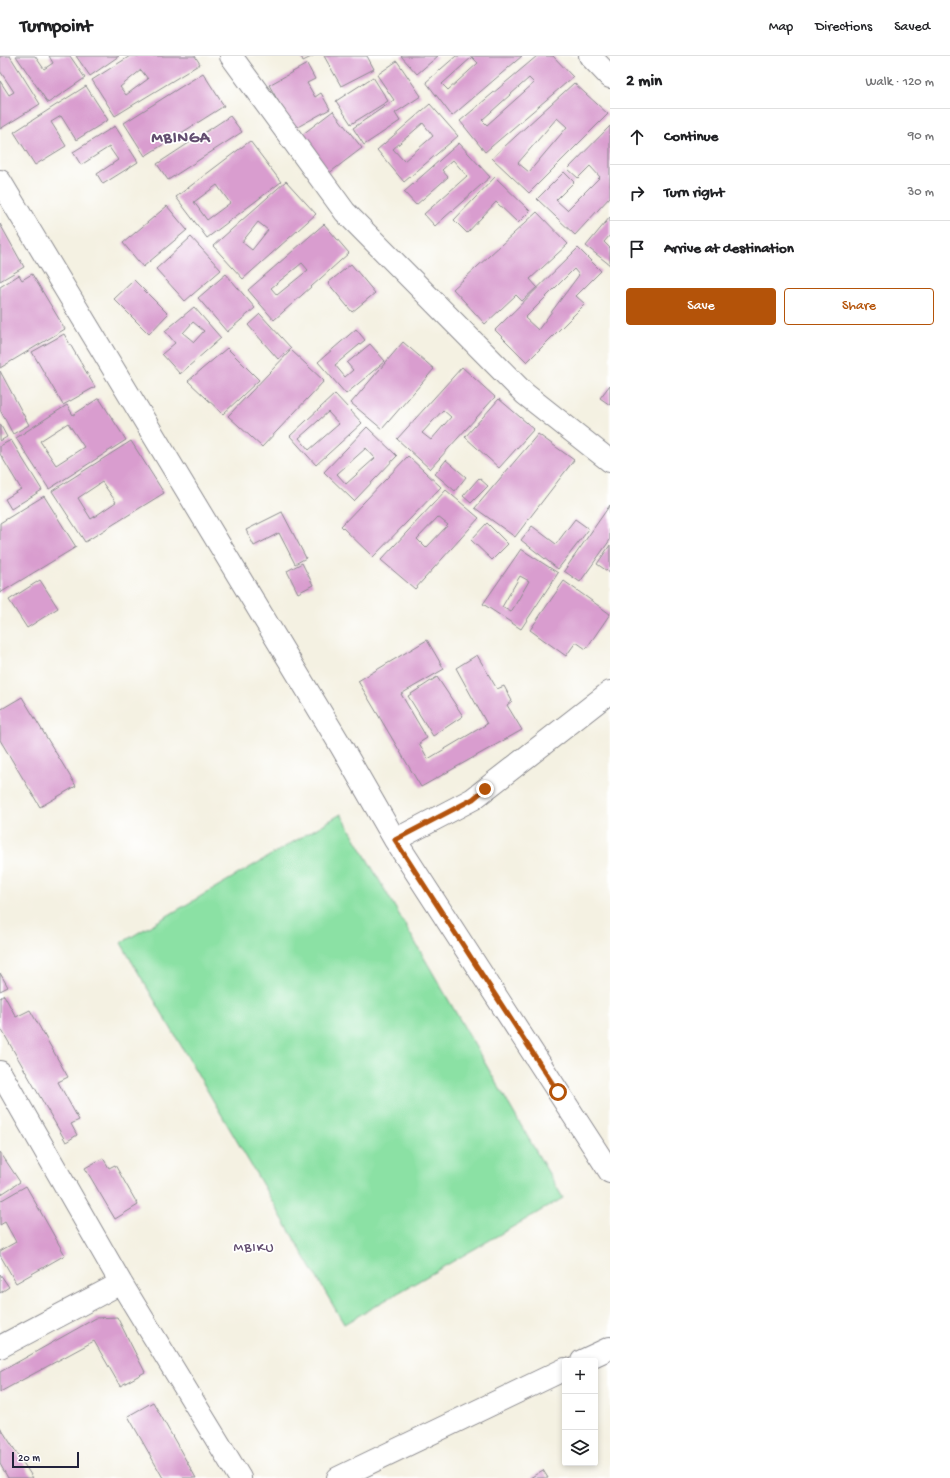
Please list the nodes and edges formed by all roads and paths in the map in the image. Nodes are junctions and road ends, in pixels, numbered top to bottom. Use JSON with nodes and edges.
{"nodes":[{"id":1,"x":231,"y":56,"type":"edge"},
{"id":2,"x":590,"y":56,"type":"edge"},
{"id":3,"x":610,"y":77,"type":"edge"},
{"id":4,"x":0,"y":181,"type":"edge"},
{"id":5,"x":610,"y":461,"type":"edge"},
{"id":6,"x":610,"y":692,"type":"edge"},
{"id":7,"x":395,"y":840,"type":"junction"},
{"id":8,"x":0,"y":1072,"type":"edge"},
{"id":9,"x":610,"y":1172,"type":"edge"},
{"id":10,"x":121,"y":1283,"type":"junction"},
{"id":11,"x":0,"y":1347,"type":"edge"},
{"id":12,"x":610,"y":1348,"type":"edge"},
{"id":13,"x":588,"y":1358,"type":"edge"},
{"id":14,"x":562,"y":1370,"type":"edge"},
{"id":15,"x":240,"y":1478,"type":"edge"},
{"id":16,"x":338,"y":1478,"type":"edge"}],
"edges":[{"from":1,"to":5,"type":"street"},
{"from":2,"to":3,"type":"street"},
{"from":4,"to":7,"type":"street"},
{"from":6,"to":7,"type":"street"},
{"from":7,"to":9,"type":"street"},
{"from":8,"to":10,"type":"street"},
{"from":10,"to":11,"type":"street"},
{"from":10,"to":15,"type":"street"},
{"from":12,"to":13,"type":"street"},
{"from":14,"to":16,"type":"street"}]}
